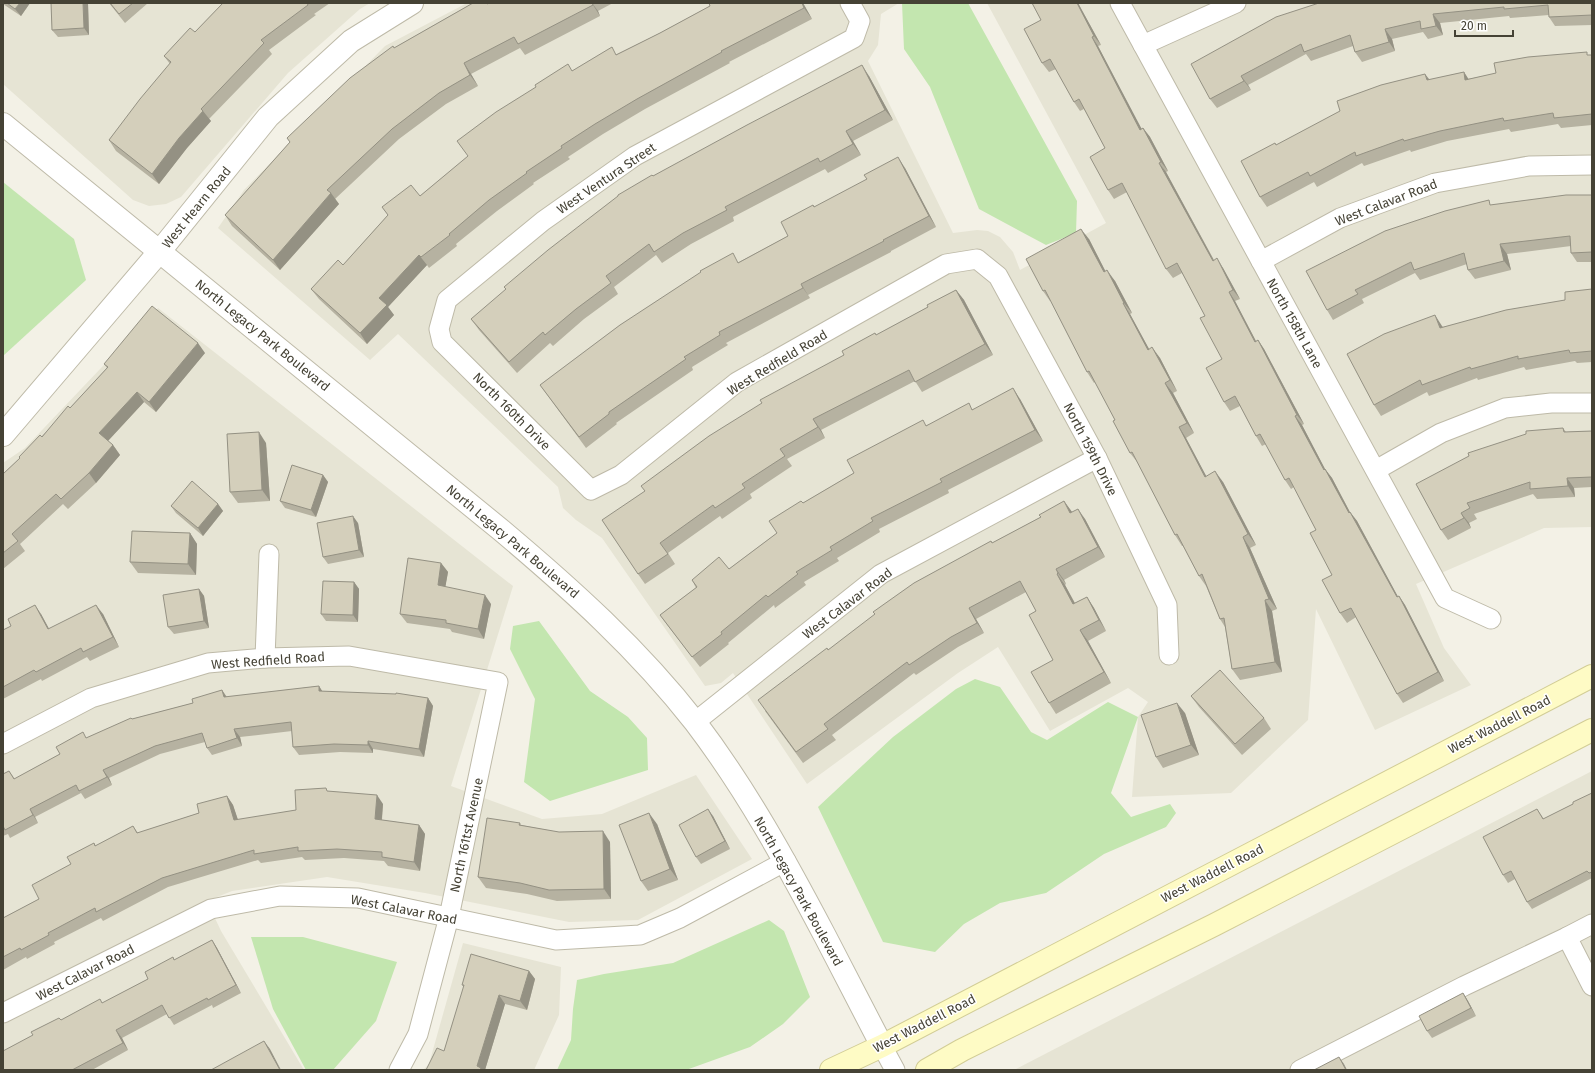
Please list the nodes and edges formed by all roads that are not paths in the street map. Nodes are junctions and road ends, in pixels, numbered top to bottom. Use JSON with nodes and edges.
{"nodes":[{"id":1,"x":412,"y":3,"type":"edge"},
{"id":2,"x":850,"y":3,"type":"edge"},
{"id":3,"x":1120,"y":3,"type":"edge"},
{"id":4,"x":1236,"y":3,"type":"edge"},
{"id":5,"x":1143,"y":45,"type":"junction"},
{"id":6,"x":3,"y":124,"type":"edge"},
{"id":7,"x":1592,"y":165,"type":"edge"},
{"id":8,"x":160,"y":252,"type":"junction"},
{"id":9,"x":977,"y":260,"type":"joint"},
{"id":10,"x":1261,"y":261,"type":"junction"},
{"id":11,"x":439,"y":329,"type":"joint"},
{"id":12,"x":1592,"y":402,"type":"edge"},
{"id":13,"x":3,"y":435,"type":"edge"},
{"id":14,"x":1098,"y":458,"type":"junction"},
{"id":15,"x":1376,"y":470,"type":"junction"},
{"id":16,"x":590,"y":490,"type":"joint"},
{"id":17,"x":269,"y":554,"type":"dead end"},
{"id":18,"x":1491,"y":620,"type":"dead end"},
{"id":19,"x":1169,"y":655,"type":"dead end"},
{"id":20,"x":265,"y":658,"type":"junction"},
{"id":21,"x":1592,"y":676,"type":"edge"},
{"id":22,"x":498,"y":682,"type":"joint"},
{"id":23,"x":695,"y":722,"type":"junction"},
{"id":24,"x":1592,"y":730,"type":"edge"},
{"id":25,"x":3,"y":744,"type":"edge"},
{"id":26,"x":786,"y":861,"type":"junction"},
{"id":27,"x":449,"y":917,"type":"junction"},
{"id":28,"x":1592,"y":924,"type":"edge"},
{"id":29,"x":1567,"y":937,"type":"junction"},
{"id":30,"x":1592,"y":986,"type":"edge"},
{"id":31,"x":3,"y":1013,"type":"edge"},
{"id":32,"x":882,"y":1046,"type":"junction"},
{"id":33,"x":399,"y":1070,"type":"edge"},
{"id":34,"x":831,"y":1070,"type":"edge"},
{"id":35,"x":895,"y":1070,"type":"edge"},
{"id":36,"x":926,"y":1070,"type":"edge"},
{"id":37,"x":1300,"y":1070,"type":"edge"}],
"edges":[{"from":1,"to":8,"type":"street","name":"West Hearn Road"},
{"from":2,"to":11,"type":"street","name":"West Ventura Street"},
{"from":3,"to":5,"type":"street","name":"North 158th Lane"},
{"from":4,"to":5,"type":"street"},
{"from":5,"to":10,"type":"street","name":"North 158th Lane"},
{"from":6,"to":8,"type":"street","name":"North Legacy Park Boulevard"},
{"from":7,"to":10,"type":"street","name":"West Calavar Road"},
{"from":8,"to":13,"type":"street","name":"West Hearn Road"},
{"from":8,"to":23,"type":"street","name":"North Legacy Park Boulevard"},
{"from":9,"to":14,"type":"street","name":"North 159th Drive"},
{"from":9,"to":16,"type":"street","name":"West Redfield Road"},
{"from":10,"to":15,"type":"street","name":"North 158th Lane"},
{"from":11,"to":16,"type":"street","name":"North 160th Drive"},
{"from":12,"to":15,"type":"street"},
{"from":14,"to":19,"type":"street","name":"North 159th Drive"},
{"from":14,"to":23,"type":"street","name":"West Calavar Road"},
{"from":15,"to":18,"type":"street","name":"North 158th Lane"},
{"from":17,"to":20,"type":"street"},
{"from":20,"to":22,"type":"street","name":"West Redfield Road"},
{"from":20,"to":25,"type":"street","name":"West Redfield Road"},
{"from":21,"to":32,"type":"main road","name":"West Waddell Road"},
{"from":22,"to":27,"type":"street","name":"North 161tst Avenue"},
{"from":23,"to":26,"type":"street","name":"North Legacy Park Boulevard"},
{"from":24,"to":36,"type":"main road"},
{"from":26,"to":27,"type":"street","name":"West Calavar Road"},
{"from":26,"to":32,"type":"street","name":"North Legacy Park Boulevard"},
{"from":27,"to":31,"type":"street","name":"West Calavar Road"},
{"from":27,"to":33,"type":"street","name":"North 161tst Avenue"},
{"from":28,"to":29,"type":"street"},
{"from":29,"to":30,"type":"street"},
{"from":29,"to":37,"type":"street"},
{"from":32,"to":34,"type":"main road","name":"West Waddell Road"},
{"from":32,"to":35,"type":"street","name":"North Legacy Park Boulevard"}]}
